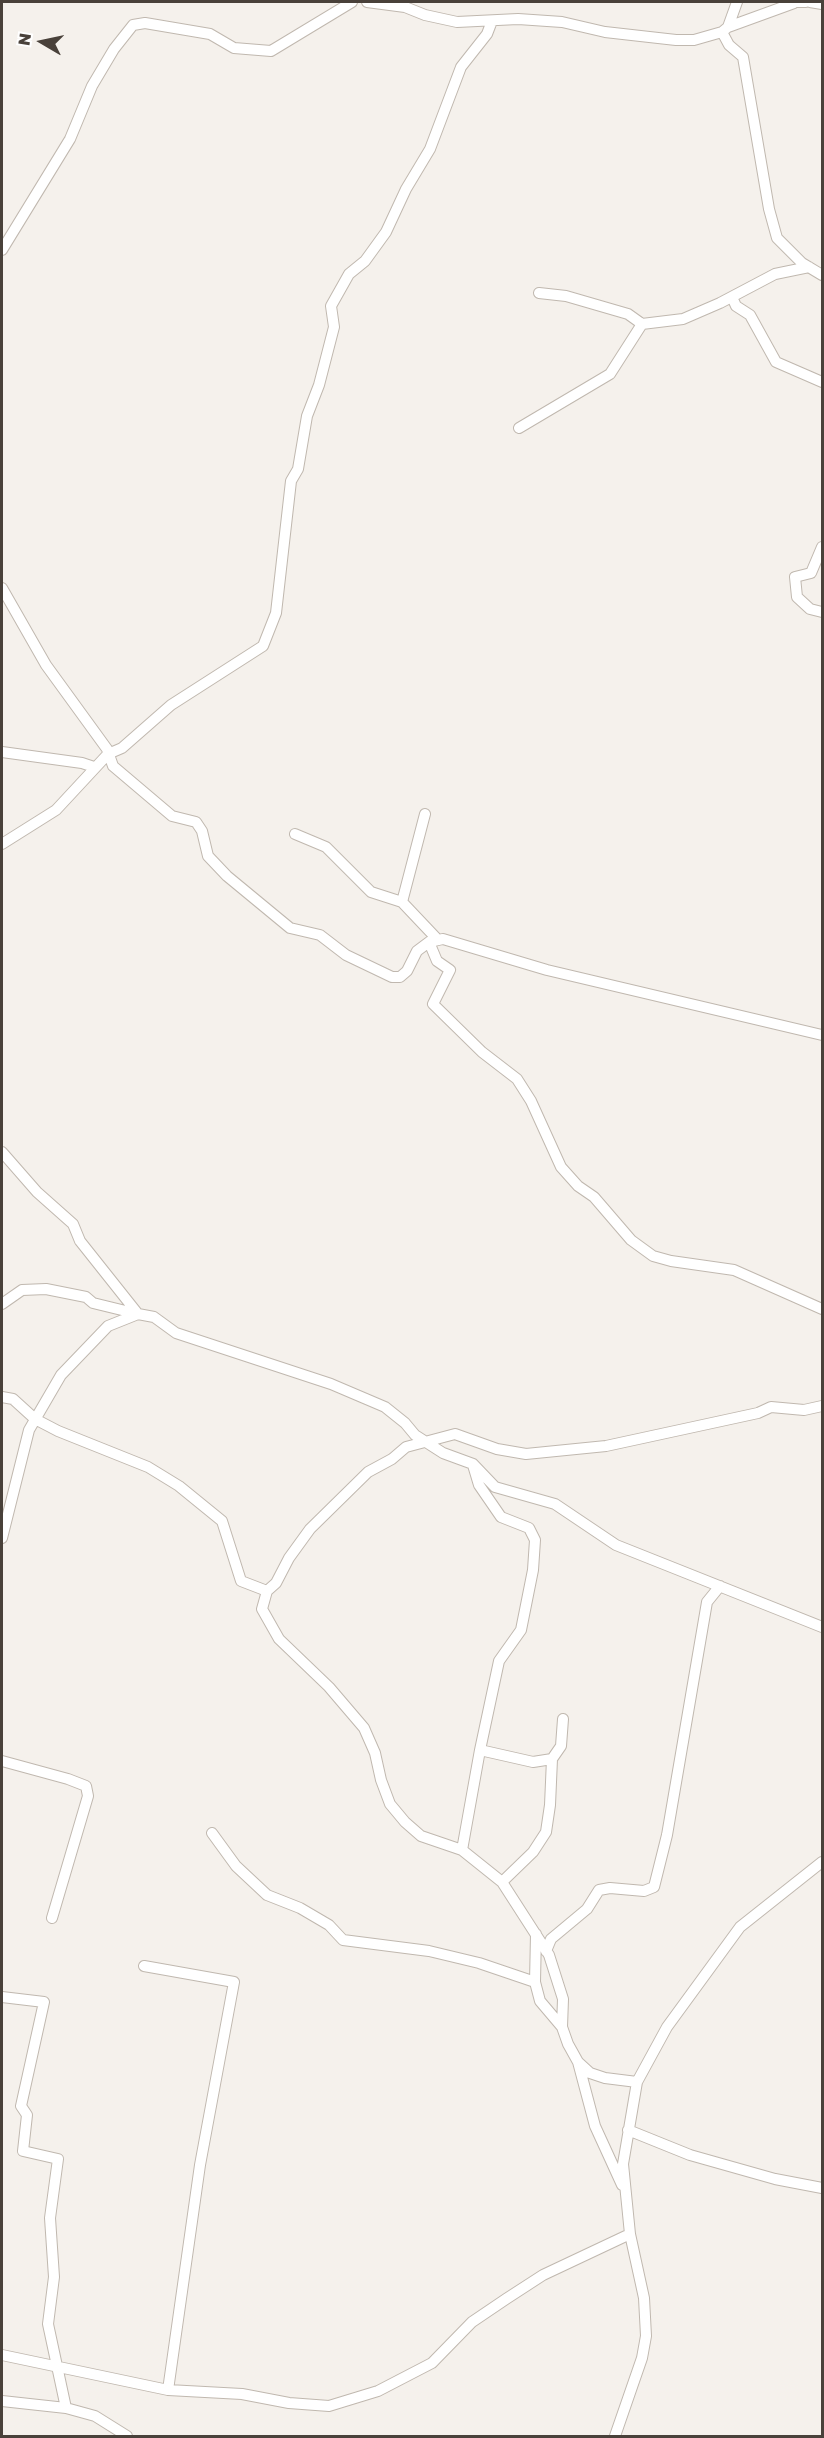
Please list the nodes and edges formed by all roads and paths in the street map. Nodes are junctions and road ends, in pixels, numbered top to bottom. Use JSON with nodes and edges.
{"nodes":[{"id":1,"x":352,"y":2,"type":"edge"},
{"id":2,"x":367,"y":2,"type":"edge"},
{"id":3,"x":736,"y":2,"type":"edge"},
{"id":4,"x":797,"y":2,"type":"edge"},
{"id":5,"x":810,"y":2,"type":"edge"},
{"id":6,"x":822,"y":4,"type":"edge"},
{"id":7,"x":492,"y":21,"type":"junction"},
{"id":8,"x":725,"y":30,"type":"junction"},
{"id":9,"x":2,"y":250,"type":"edge"},
{"id":10,"x":809,"y":267,"type":"junction"},
{"id":11,"x":822,"y":275,"type":"edge"},
{"id":12,"x":539,"y":293,"type":"dead end"},
{"id":13,"x":732,"y":297,"type":"junction"},
{"id":14,"x":642,"y":324,"type":"junction"},
{"id":15,"x":822,"y":382,"type":"edge"},
{"id":16,"x":519,"y":428,"type":"dead end"},
{"id":17,"x":822,"y":547,"type":"edge"},
{"id":18,"x":2,"y":588,"type":"edge"},
{"id":19,"x":822,"y":612,"type":"edge"},
{"id":20,"x":2,"y":752,"type":"edge"},
{"id":21,"x":108,"y":754,"type":"junction"},
{"id":22,"x":94,"y":767,"type":"junction"},
{"id":23,"x":425,"y":814,"type":"dead end"},
{"id":24,"x":295,"y":834,"type":"dead end"},
{"id":25,"x":2,"y":844,"type":"edge"},
{"id":26,"x":402,"y":902,"type":"junction"},
{"id":27,"x":433,"y":941,"type":"junction"},
{"id":28,"x":822,"y":1035,"type":"edge"},
{"id":29,"x":2,"y":1152,"type":"edge"},
{"id":30,"x":2,"y":1304,"type":"edge"},
{"id":31,"x":822,"y":1309,"type":"edge"},
{"id":32,"x":138,"y":1314,"type":"junction"},
{"id":33,"x":2,"y":1397,"type":"edge"},
{"id":34,"x":822,"y":1406,"type":"edge"},
{"id":35,"x":36,"y":1419,"type":"junction"},
{"id":36,"x":426,"y":1441,"type":"junction"},
{"id":37,"x":473,"y":1464,"type":"junction"},
{"id":38,"x":2,"y":1538,"type":"edge"},
{"id":39,"x":720,"y":1586,"type":"junction"},
{"id":40,"x":267,"y":1591,"type":"junction"},
{"id":41,"x":822,"y":1627,"type":"edge"},
{"id":42,"x":563,"y":1719,"type":"dead end"},
{"id":43,"x":480,"y":1750,"type":"junction"},
{"id":44,"x":552,"y":1759,"type":"junction"},
{"id":45,"x":2,"y":1761,"type":"edge"},
{"id":46,"x":212,"y":1833,"type":"dead end"},
{"id":47,"x":462,"y":1850,"type":"junction"},
{"id":48,"x":822,"y":1862,"type":"edge"},
{"id":49,"x":502,"y":1882,"type":"junction"},
{"id":50,"x":52,"y":1918,"type":"dead end"},
{"id":51,"x":536,"y":1934,"type":"junction"},
{"id":52,"x":546,"y":1951,"type":"junction"},
{"id":53,"x":144,"y":1966,"type":"dead end"},
{"id":54,"x":535,"y":1982,"type":"junction"},
{"id":55,"x":2,"y":1997,"type":"edge"},
{"id":56,"x":562,"y":2027,"type":"junction"},
{"id":57,"x":578,"y":2062,"type":"junction"},
{"id":58,"x":637,"y":2082,"type":"junction"},
{"id":59,"x":628,"y":2130,"type":"junction"},
{"id":60,"x":822,"y":2188,"type":"edge"},
{"id":61,"x":624,"y":2191,"type":"junction"},
{"id":62,"x":630,"y":2234,"type":"junction"},
{"id":63,"x":2,"y":2355,"type":"edge"},
{"id":64,"x":55,"y":2364,"type":"junction"},
{"id":65,"x":168,"y":2390,"type":"junction"},
{"id":66,"x":2,"y":2400,"type":"edge"},
{"id":67,"x":66,"y":2408,"type":"junction"},
{"id":68,"x":127,"y":2436,"type":"edge"},
{"id":69,"x":615,"y":2436,"type":"edge"}],
"edges":[{"from":1,"to":9,"type":"street"},
{"from":2,"to":7,"type":"street"},
{"from":3,"to":8,"type":"street"},
{"from":4,"to":8,"type":"street"},
{"from":5,"to":6,"type":"street"},
{"from":7,"to":8,"type":"street"},
{"from":7,"to":21,"type":"street"},
{"from":8,"to":10,"type":"street"},
{"from":10,"to":11,"type":"street"},
{"from":10,"to":13,"type":"street"},
{"from":12,"to":14,"type":"street"},
{"from":13,"to":14,"type":"street"},
{"from":13,"to":15,"type":"street"},
{"from":14,"to":16,"type":"street"},
{"from":17,"to":19,"type":"street"},
{"from":18,"to":21,"type":"street"},
{"from":20,"to":22,"type":"street"},
{"from":21,"to":22,"type":"street"},
{"from":21,"to":27,"type":"street"},
{"from":22,"to":25,"type":"street"},
{"from":23,"to":26,"type":"street"},
{"from":24,"to":26,"type":"street"},
{"from":26,"to":27,"type":"street"},
{"from":27,"to":28,"type":"street"},
{"from":27,"to":31,"type":"street"},
{"from":29,"to":32,"type":"street"},
{"from":30,"to":32,"type":"street"},
{"from":32,"to":35,"type":"street"},
{"from":32,"to":36,"type":"street"},
{"from":33,"to":35,"type":"street"},
{"from":34,"to":36,"type":"street"},
{"from":35,"to":38,"type":"street"},
{"from":35,"to":40,"type":"street"},
{"from":36,"to":37,"type":"street"},
{"from":36,"to":40,"type":"street"},
{"from":37,"to":39,"type":"street"},
{"from":37,"to":43,"type":"street"},
{"from":39,"to":41,"type":"street"},
{"from":39,"to":52,"type":"street"},
{"from":40,"to":47,"type":"street"},
{"from":42,"to":44,"type":"street"},
{"from":43,"to":44,"type":"street"},
{"from":43,"to":47,"type":"street"},
{"from":44,"to":49,"type":"street"},
{"from":45,"to":50,"type":"street"},
{"from":46,"to":54,"type":"street"},
{"from":47,"to":49,"type":"street"},
{"from":48,"to":58,"type":"street"},
{"from":49,"to":51,"type":"street"},
{"from":51,"to":52,"type":"street"},
{"from":51,"to":54,"type":"street"},
{"from":52,"to":56,"type":"street"},
{"from":53,"to":65,"type":"street"},
{"from":54,"to":56,"type":"street"},
{"from":55,"to":64,"type":"street"},
{"from":56,"to":57,"type":"street"},
{"from":57,"to":58,"type":"street"},
{"from":57,"to":61,"type":"street"},
{"from":58,"to":59,"type":"street"},
{"from":59,"to":60,"type":"street"},
{"from":59,"to":61,"type":"street"},
{"from":61,"to":62,"type":"street"},
{"from":62,"to":65,"type":"street"},
{"from":62,"to":69,"type":"street"},
{"from":63,"to":64,"type":"street"},
{"from":64,"to":65,"type":"street"},
{"from":64,"to":67,"type":"street"},
{"from":66,"to":67,"type":"street"},
{"from":67,"to":68,"type":"street"}]}
